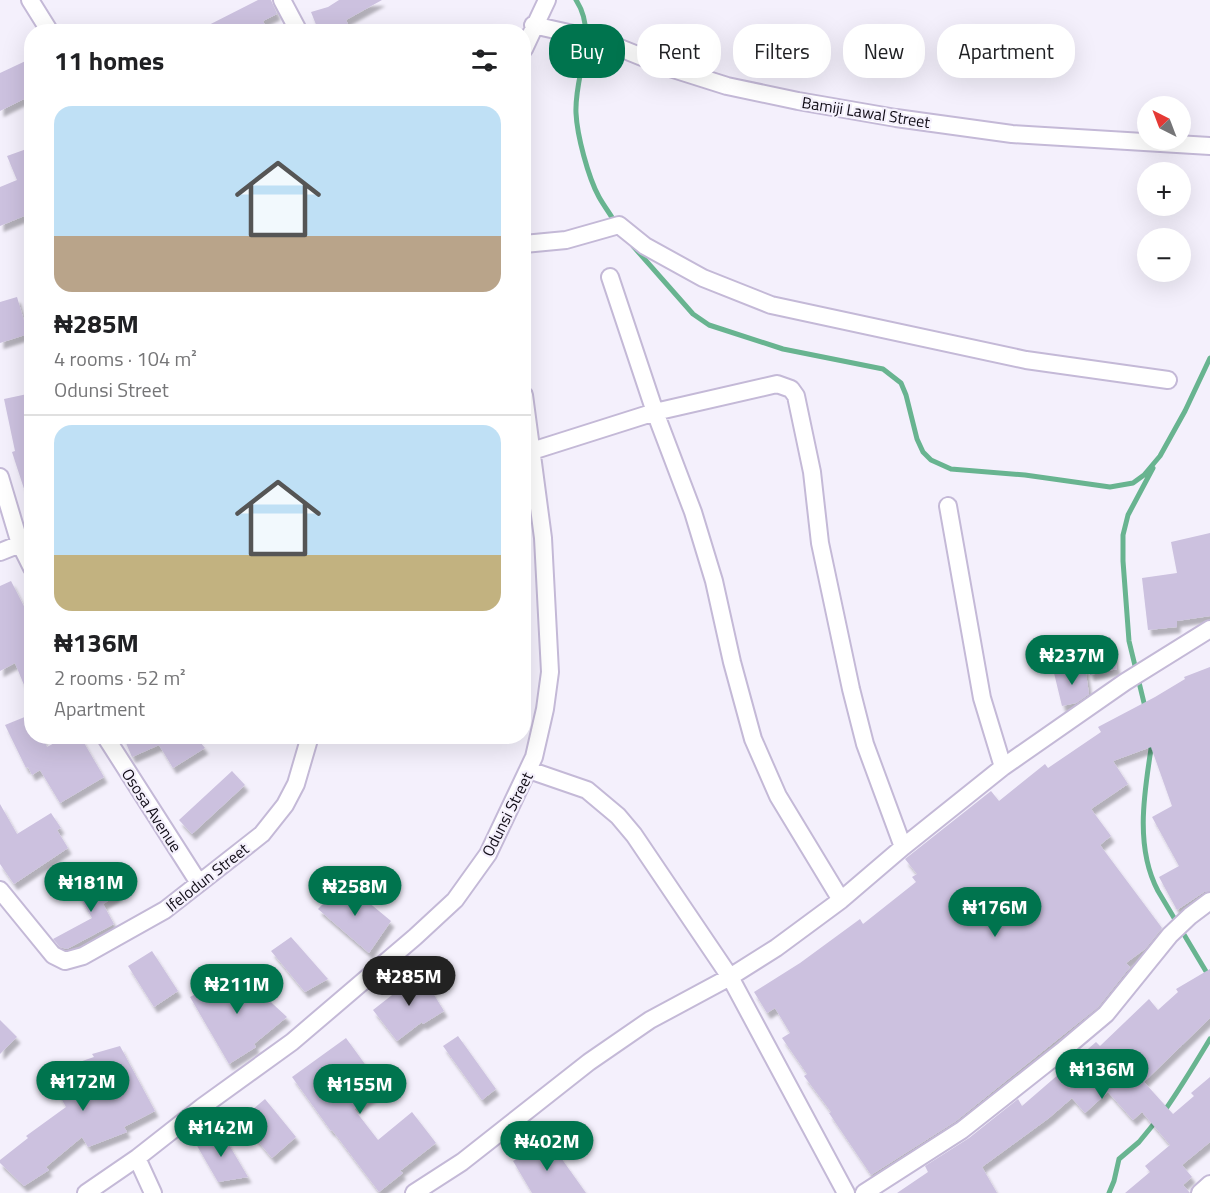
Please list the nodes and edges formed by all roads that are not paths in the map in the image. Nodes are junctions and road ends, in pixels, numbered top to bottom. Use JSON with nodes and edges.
{"nodes":[{"id":1,"x":30,"y":0,"type":"edge"},
{"id":2,"x":282,"y":0,"type":"edge"},
{"id":3,"x":547,"y":0,"type":"edge"},
{"id":4,"x":45,"y":24,"type":"edge"},
{"id":5,"x":295,"y":24,"type":"edge"},
{"id":6,"x":533,"y":26,"type":"junction"},
{"id":7,"x":531,"y":31,"type":"edge"},
{"id":8,"x":1210,"y":146,"type":"edge"},
{"id":9,"x":531,"y":243,"type":"edge"},
{"id":10,"x":610,"y":277,"type":"dead end"},
{"id":11,"x":1168,"y":380,"type":"dead end"},
{"id":12,"x":655,"y":412,"type":"junction"},
{"id":13,"x":531,"y":444,"type":"edge"},
{"id":14,"x":532,"y":451,"type":"junction"},
{"id":15,"x":0,"y":477,"type":"edge"},
{"id":16,"x":948,"y":506,"type":"dead end"},
{"id":17,"x":20,"y":544,"type":"junction"},
{"id":18,"x":0,"y":552,"type":"edge"},
{"id":19,"x":24,"y":552,"type":"edge"},
{"id":20,"x":1210,"y":629,"type":"edge"},
{"id":21,"x":110,"y":744,"type":"edge"},
{"id":22,"x":308,"y":744,"type":"edge"},
{"id":23,"x":1003,"y":767,"type":"junction"},
{"id":24,"x":529,"y":770,"type":"junction"},
{"id":25,"x":903,"y":847,"type":"junction"},
{"id":26,"x":199,"y":883,"type":"junction"},
{"id":27,"x":0,"y":890,"type":"edge"},
{"id":28,"x":841,"y":900,"type":"junction"},
{"id":29,"x":1210,"y":902,"type":"edge"},
{"id":30,"x":730,"y":977,"type":"junction"},
{"id":31,"x":137,"y":1158,"type":"junction"},
{"id":32,"x":1210,"y":1184,"type":"edge"},
{"id":33,"x":86,"y":1193,"type":"edge"},
{"id":34,"x":153,"y":1193,"type":"edge"},
{"id":35,"x":414,"y":1193,"type":"edge"},
{"id":36,"x":846,"y":1193,"type":"edge"},
{"id":37,"x":864,"y":1193,"type":"edge"},
{"id":38,"x":1200,"y":1193,"type":"edge"}],
"edges":[{"from":1,"to":4,"type":"street"},
{"from":2,"to":5,"type":"street"},
{"from":3,"to":6,"type":"street"},
{"from":6,"to":7,"type":"street"},
{"from":6,"to":8,"type":"street","name":"Bamiji Lawal Street"},
{"from":9,"to":11,"type":"street"},
{"from":10,"to":12,"type":"street"},
{"from":12,"to":14,"type":"street"},
{"from":12,"to":25,"type":"street"},
{"from":12,"to":28,"type":"street"},
{"from":13,"to":14,"type":"street","name":"Odunsi Street"},
{"from":14,"to":24,"type":"street","name":"Odunsi Street"},
{"from":15,"to":17,"type":"street"},
{"from":16,"to":23,"type":"street"},
{"from":17,"to":18,"type":"street"},
{"from":17,"to":19,"type":"street"},
{"from":20,"to":23,"type":"street"},
{"from":21,"to":26,"type":"street","name":"Ososa Avenue"},
{"from":22,"to":26,"type":"street","name":"Ifelodun Street"},
{"from":23,"to":25,"type":"street"},
{"from":24,"to":30,"type":"street"},
{"from":24,"to":31,"type":"street","name":"Odunsi Street"},
{"from":25,"to":28,"type":"street"},
{"from":26,"to":27,"type":"street","name":"Ifelodun Street"},
{"from":28,"to":30,"type":"street"},
{"from":29,"to":37,"type":"street"},
{"from":30,"to":35,"type":"street"},
{"from":30,"to":36,"type":"street"},
{"from":31,"to":33,"type":"street","name":"Odunsi Street"},
{"from":31,"to":34,"type":"street"},
{"from":32,"to":38,"type":"street"}]}
